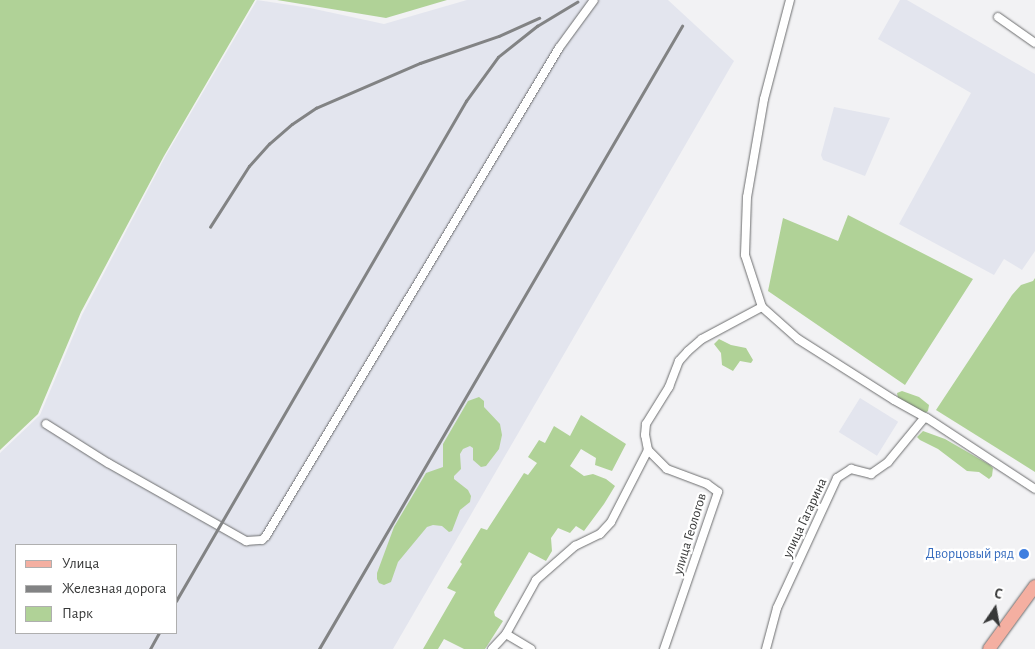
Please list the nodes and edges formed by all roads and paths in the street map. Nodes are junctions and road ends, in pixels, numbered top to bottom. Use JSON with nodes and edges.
{"nodes":[{"id":1,"x":594,"y":0,"type":"edge"},
{"id":2,"x":790,"y":0,"type":"edge"},
{"id":3,"x":998,"y":17,"type":"dead end"},
{"id":4,"x":1035,"y":43,"type":"edge"},
{"id":5,"x":762,"y":307,"type":"junction"},
{"id":6,"x":924,"y":417,"type":"junction"},
{"id":7,"x":46,"y":424,"type":"dead end"},
{"id":8,"x":648,"y":450,"type":"junction"},
{"id":9,"x":1035,"y":489,"type":"edge"},
{"id":10,"x":1035,"y":586,"type":"edge"},
{"id":11,"x":506,"y":634,"type":"junction"},
{"id":12,"x":492,"y":649,"type":"edge"},
{"id":13,"x":531,"y":649,"type":"edge"},
{"id":14,"x":664,"y":649,"type":"edge"},
{"id":15,"x":766,"y":649,"type":"edge"},
{"id":16,"x":989,"y":649,"type":"edge"}],
"edges":[{"from":1,"to":7,"type":"street"},
{"from":2,"to":5,"type":"street"},
{"from":3,"to":4,"type":"street"},
{"from":5,"to":6,"type":"street"},
{"from":5,"to":8,"type":"street"},
{"from":6,"to":9,"type":"street"},
{"from":6,"to":15,"type":"street","name":"улица Гагарина"},
{"from":8,"to":11,"type":"street"},
{"from":8,"to":14,"type":"street","name":"улица Геологов"},
{"from":10,"to":16,"type":"main road"},
{"from":11,"to":12,"type":"street"},
{"from":11,"to":13,"type":"street"}]}
